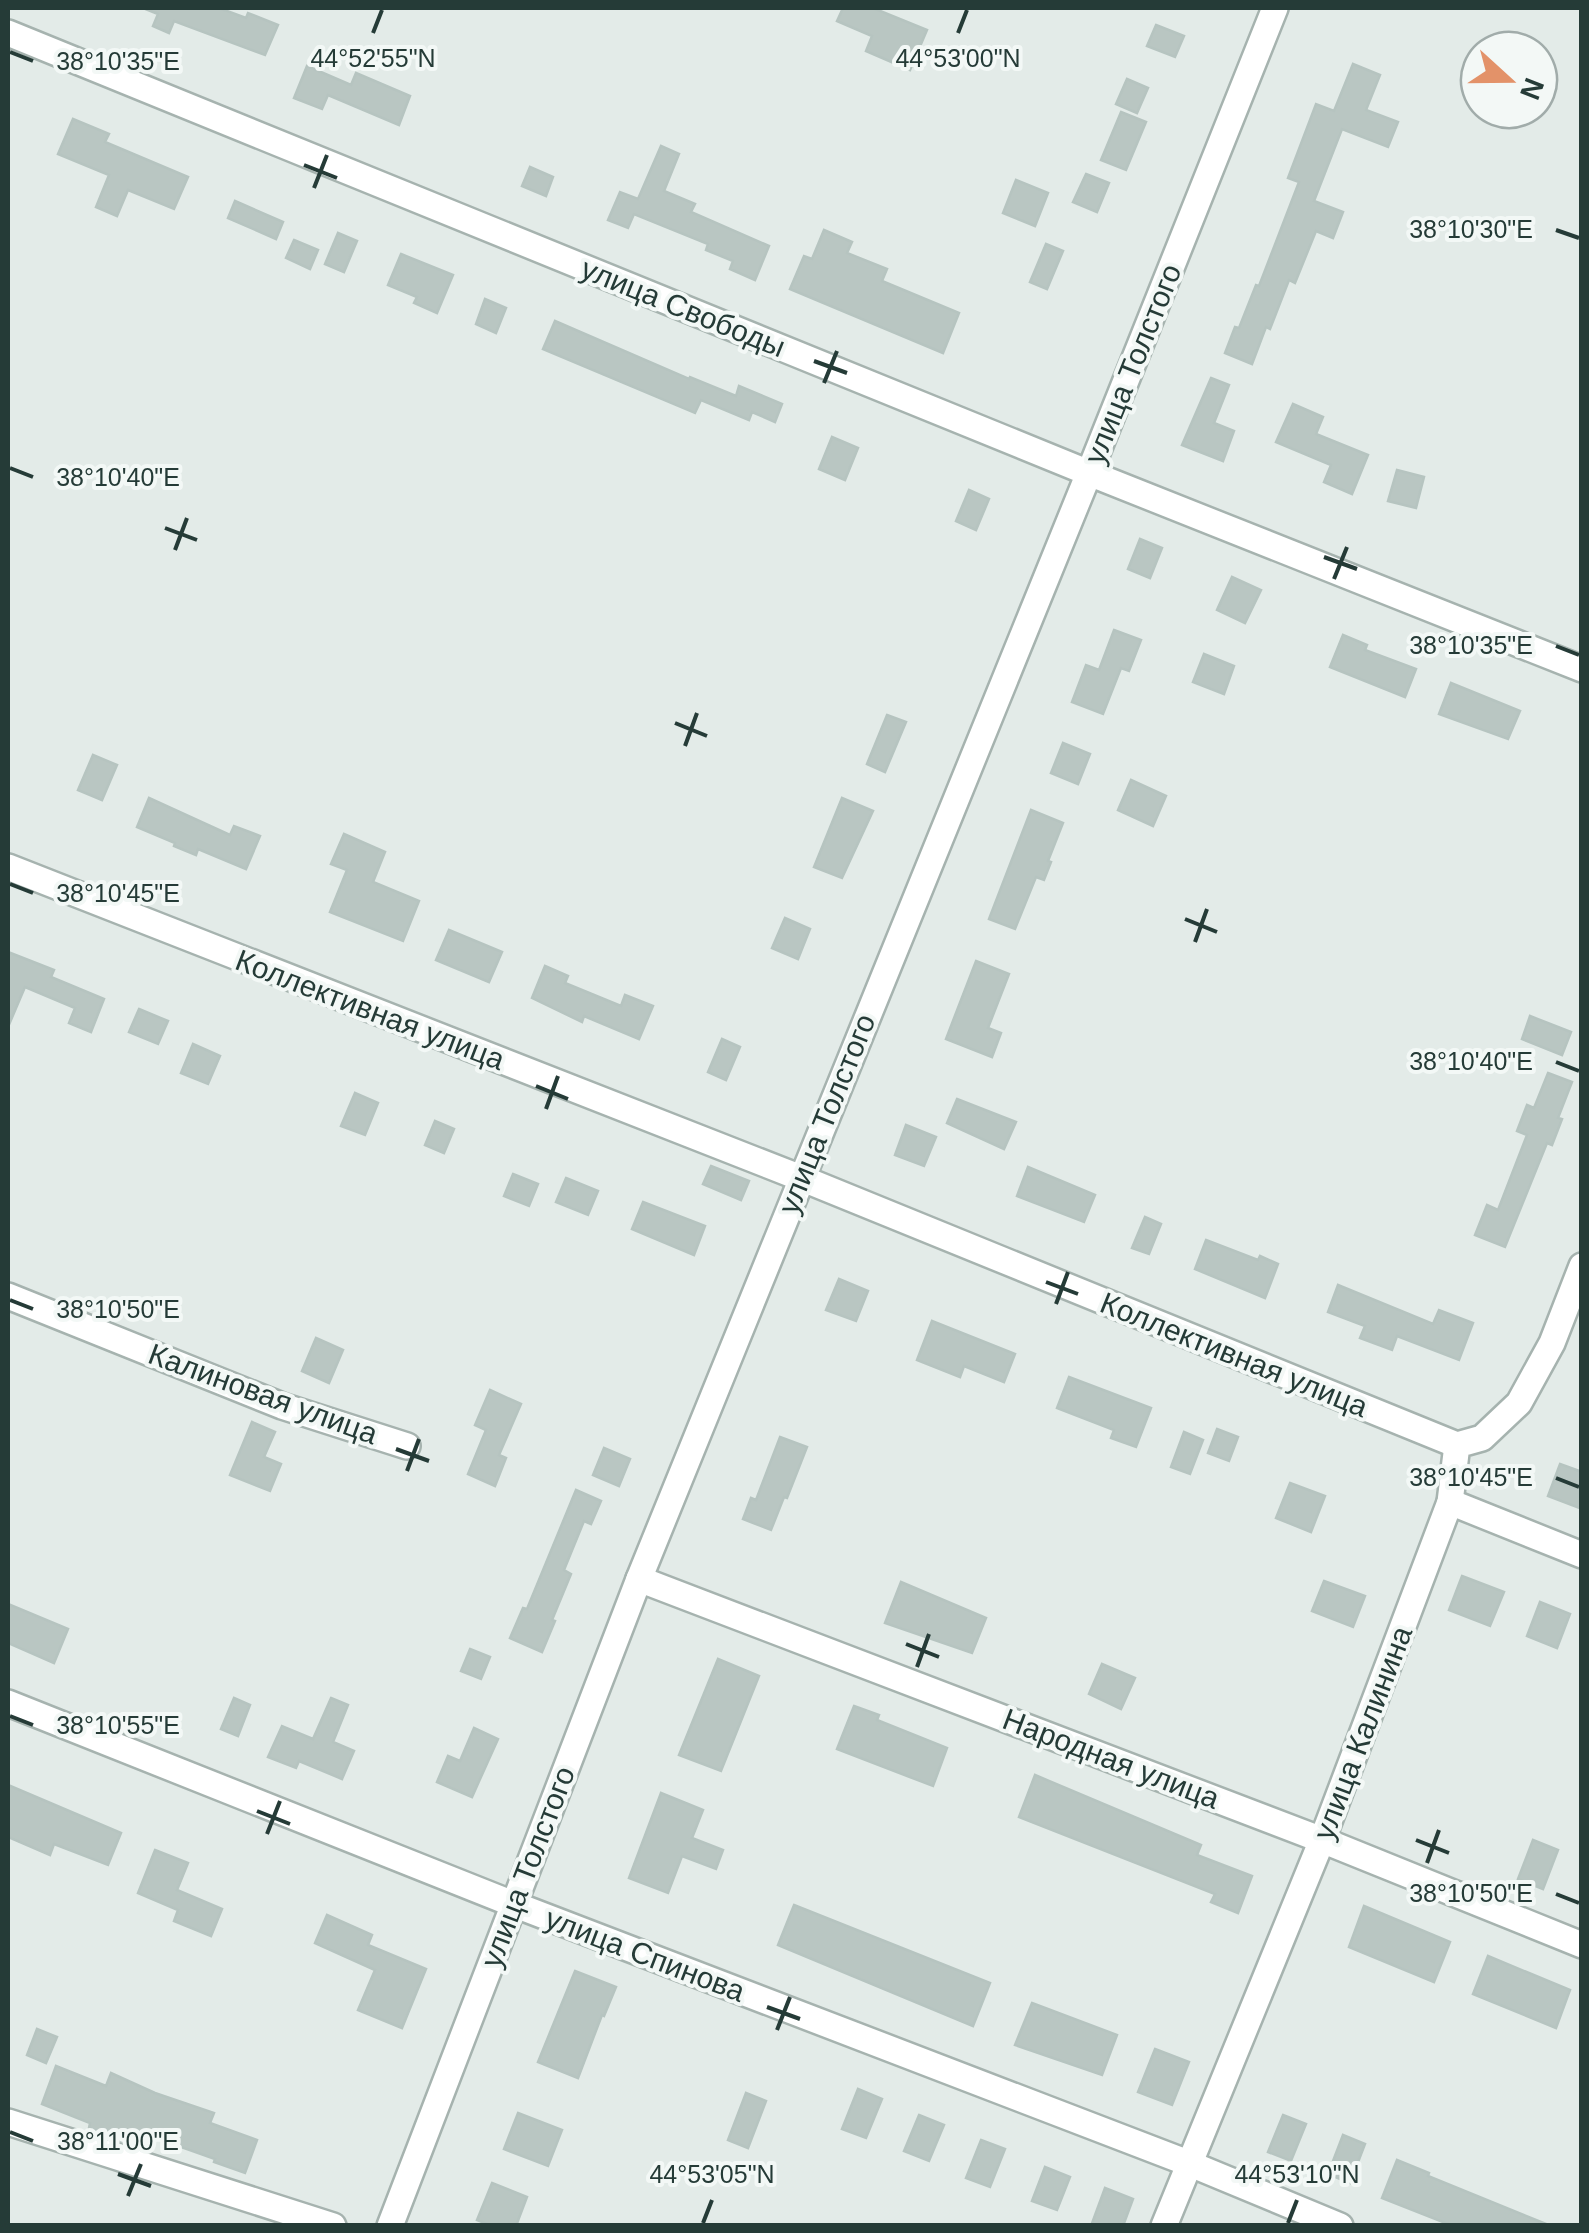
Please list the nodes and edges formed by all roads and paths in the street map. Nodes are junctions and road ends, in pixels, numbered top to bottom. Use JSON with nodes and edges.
{"nodes":[{"id":1,"x":1275,"y":8,"type":"edge"},
{"id":2,"x":8,"y":34,"type":"edge"},
{"id":3,"x":1089,"y":473,"type":"junction"},
{"id":4,"x":1582,"y":669,"type":"edge"},
{"id":5,"x":8,"y":867,"type":"edge"},
{"id":6,"x":801,"y":1178,"type":"junction"},
{"id":7,"x":1582,"y":1266,"type":"edge"},
{"id":8,"x":8,"y":1296,"type":"edge"},
{"id":9,"x":1456,"y":1445,"type":"junction"},
{"id":10,"x":408,"y":1446,"type":"dead end"},
{"id":11,"x":1450,"y":1502,"type":"junction"},
{"id":12,"x":1582,"y":1554,"type":"edge"},
{"id":13,"x":639,"y":1580,"type":"junction"},
{"id":14,"x":8,"y":1703,"type":"edge"},
{"id":15,"x":1322,"y":1840,"type":"junction"},
{"id":16,"x":513,"y":1904,"type":"junction"},
{"id":17,"x":1582,"y":1945,"type":"edge"},
{"id":18,"x":8,"y":2122,"type":"edge"},
{"id":19,"x":1188,"y":2164,"type":"junction"},
{"id":20,"x":333,"y":2226,"type":"edge"},
{"id":21,"x":390,"y":2226,"type":"edge"},
{"id":22,"x":1164,"y":2226,"type":"edge"},
{"id":23,"x":1340,"y":2226,"type":"edge"}],
"edges":[{"from":1,"to":3,"type":"street","name":"улица Толстого"},
{"from":2,"to":3,"type":"street","name":"улица Свободы"},
{"from":3,"to":4,"type":"street","name":"улица Свободы"},
{"from":3,"to":6,"type":"street","name":"улица Толстого"},
{"from":5,"to":6,"type":"street","name":"Коллективная улица"},
{"from":6,"to":9,"type":"street","name":"Коллективная улица"},
{"from":6,"to":13,"type":"street","name":"улица Толстого"},
{"from":7,"to":9,"type":"street"},
{"from":8,"to":10,"type":"street","name":"Калиновая улица"},
{"from":9,"to":11,"type":"street","name":"улица Калинина"},
{"from":11,"to":12,"type":"street"},
{"from":11,"to":15,"type":"street","name":"улица Калинина"},
{"from":13,"to":15,"type":"street","name":"Народная улица"},
{"from":13,"to":16,"type":"street","name":"улица Толстого"},
{"from":14,"to":16,"type":"street","name":"улица Спинова"},
{"from":15,"to":17,"type":"street","name":"Народная улица"},
{"from":15,"to":19,"type":"street","name":"улица Калинина"},
{"from":16,"to":19,"type":"street","name":"улица Спинова"},
{"from":16,"to":21,"type":"street","name":"улица Толстого"},
{"from":18,"to":20,"type":"street"},
{"from":19,"to":22,"type":"street","name":"улица Калинина"},
{"from":19,"to":23,"type":"street","name":"улица Спинова"}]}
